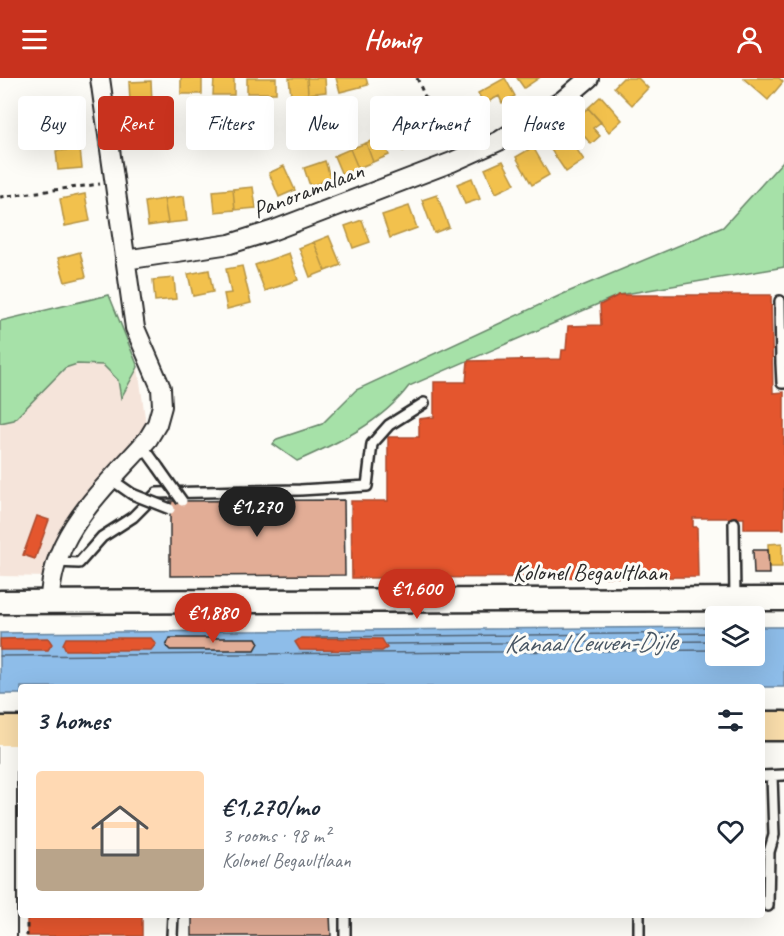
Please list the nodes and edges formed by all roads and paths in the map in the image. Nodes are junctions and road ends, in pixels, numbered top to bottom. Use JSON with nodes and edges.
{"nodes":[{"id":1,"x":100,"y":78,"type":"edge"},
{"id":2,"x":417,"y":78,"type":"edge"},
{"id":3,"x":589,"y":78,"type":"edge"},
{"id":4,"x":452,"y":162,"type":"junction"},
{"id":5,"x":114,"y":182,"type":"junction"},
{"id":6,"x":0,"y":197,"type":"edge"},
{"id":7,"x":125,"y":260,"type":"junction"},
{"id":8,"x":780,"y":301,"type":"dead end"},
{"id":9,"x":782,"y":363,"type":"edge"},
{"id":10,"x":784,"y":383,"type":"edge"},
{"id":11,"x":424,"y":403,"type":"dead end"},
{"id":12,"x":142,"y":445,"type":"junction"},
{"id":13,"x":112,"y":480,"type":"junction"},
{"id":14,"x":182,"y":501,"type":"dead end"},
{"id":15,"x":170,"y":509,"type":"dead end"},
{"id":16,"x":734,"y":523,"type":"dead end"},
{"id":17,"x":56,"y":562,"type":"junction"},
{"id":18,"x":784,"y":598,"type":"edge"},
{"id":19,"x":735,"y":599,"type":"junction"},
{"id":20,"x":0,"y":602,"type":"edge"},
{"id":21,"x":50,"y":602,"type":"junction"},
{"id":22,"x":765,"y":726,"type":"edge"},
{"id":23,"x":784,"y":726,"type":"edge"},
{"id":24,"x":9,"y":731,"type":"edge"},
{"id":25,"x":767,"y":776,"type":"edge"},
{"id":26,"x":784,"y":776,"type":"edge"},
{"id":27,"x":768,"y":906,"type":"dead end"},
{"id":28,"x":27,"y":918,"type":"edge"},
{"id":29,"x":172,"y":918,"type":"edge"},
{"id":30,"x":345,"y":918,"type":"edge"},
{"id":31,"x":639,"y":918,"type":"edge"},
{"id":32,"x":7,"y":936,"type":"edge"},
{"id":33,"x":27,"y":936,"type":"edge"},
{"id":34,"x":172,"y":936,"type":"edge"},
{"id":35,"x":345,"y":936,"type":"edge"},
{"id":36,"x":639,"y":936,"type":"edge"}],
"edges":[{"from":1,"to":5,"type":"street"},
{"from":2,"to":4,"type":"path"},
{"from":3,"to":4,"type":"street","name":"Panoramalaan"},
{"from":4,"to":7,"type":"street","name":"Panoramalaan"},
{"from":5,"to":6,"type":"path"},
{"from":5,"to":7,"type":"street"},
{"from":7,"to":12,"type":"street"},
{"from":8,"to":9,"type":"lane"},
{"from":9,"to":10,"type":"lane"},
{"from":11,"to":17,"type":"lane"},
{"from":12,"to":13,"type":"street"},
{"from":12,"to":14,"type":"lane","bridge":true},
{"from":13,"to":15,"type":"lane","bridge":true},
{"from":13,"to":17,"type":"street"},
{"from":16,"to":19,"type":"lane"},
{"from":17,"to":21,"type":"street"},
{"from":18,"to":19,"type":"street","name":"Kolonel Begaultlaan"},
{"from":19,"to":21,"type":"street","name":"Kolonel Begaultlaan"},
{"from":20,"to":21,"type":"street","name":"Kolonel Begaultlaan"},
{"from":22,"to":23,"type":"main road"},
{"from":24,"to":32,"type":"street"},
{"from":25,"to":26,"type":"lane"},
{"from":25,"to":27,"type":"lane"},
{"from":28,"to":33,"type":"path"},
{"from":29,"to":34,"type":"lane"},
{"from":30,"to":35,"type":"lane"},
{"from":31,"to":36,"type":"lane"}]}
